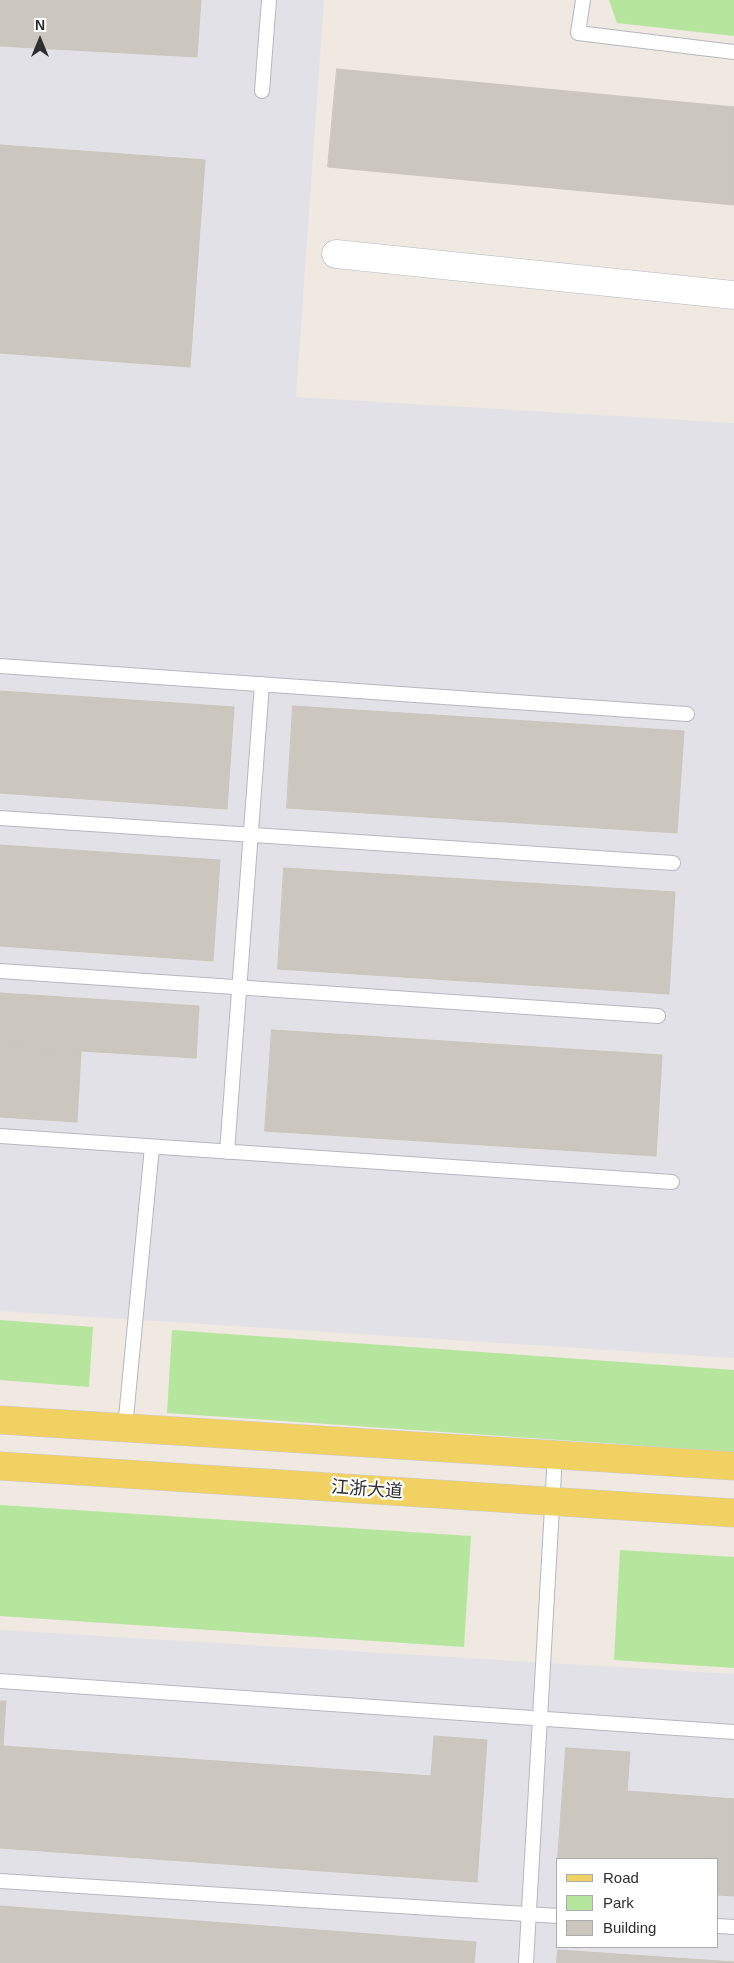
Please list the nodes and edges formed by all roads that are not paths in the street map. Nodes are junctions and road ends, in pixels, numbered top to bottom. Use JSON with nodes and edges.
{"nodes":[{"id":1,"x":269,"y":0,"type":"edge"},
{"id":2,"x":583,"y":0,"type":"edge"},
{"id":3,"x":734,"y":52,"type":"edge"},
{"id":4,"x":262,"y":91,"type":"dead end"},
{"id":5,"x":336,"y":254,"type":"dead end"},
{"id":6,"x":734,"y":295,"type":"edge"},
{"id":7,"x":0,"y":666,"type":"edge"},
{"id":8,"x":262,"y":684,"type":"junction"},
{"id":9,"x":687,"y":714,"type":"dead end"},
{"id":10,"x":0,"y":818,"type":"edge"},
{"id":11,"x":250,"y":835,"type":"junction"},
{"id":12,"x":673,"y":863,"type":"dead end"},
{"id":13,"x":0,"y":971,"type":"edge"},
{"id":14,"x":239,"y":988,"type":"junction"},
{"id":15,"x":658,"y":1016,"type":"dead end"},
{"id":16,"x":0,"y":1136,"type":"edge"},
{"id":17,"x":152,"y":1147,"type":"junction"},
{"id":18,"x":227,"y":1152,"type":"junction"},
{"id":19,"x":672,"y":1182,"type":"dead end"},
{"id":20,"x":0,"y":1420,"type":"edge"},
{"id":21,"x":125,"y":1428,"type":"junction"},
{"id":22,"x":555,"y":1455,"type":"junction"},
{"id":23,"x":0,"y":1466,"type":"edge"},
{"id":24,"x":734,"y":1466,"type":"edge"},
{"id":25,"x":552,"y":1502,"type":"junction"},
{"id":26,"x":734,"y":1513,"type":"edge"},
{"id":27,"x":0,"y":1681,"type":"edge"},
{"id":28,"x":540,"y":1720,"type":"junction"},
{"id":29,"x":734,"y":1732,"type":"edge"},
{"id":30,"x":0,"y":1881,"type":"edge"},
{"id":31,"x":528,"y":1914,"type":"junction"},
{"id":32,"x":556,"y":1916,"type":"edge"},
{"id":33,"x":719,"y":1926,"type":"edge"},
{"id":34,"x":734,"y":1927,"type":"edge"},
{"id":35,"x":526,"y":1963,"type":"edge"}],
"edges":[{"from":1,"to":4,"type":"lane"},
{"from":2,"to":3,"type":"lane"},
{"from":5,"to":6,"type":"street"},
{"from":7,"to":8,"type":"lane"},
{"from":8,"to":9,"type":"lane"},
{"from":8,"to":11,"type":"lane"},
{"from":10,"to":11,"type":"lane"},
{"from":11,"to":12,"type":"lane"},
{"from":11,"to":14,"type":"lane"},
{"from":13,"to":14,"type":"lane"},
{"from":14,"to":15,"type":"lane"},
{"from":14,"to":18,"type":"lane"},
{"from":16,"to":17,"type":"lane"},
{"from":17,"to":18,"type":"lane"},
{"from":17,"to":21,"type":"lane"},
{"from":18,"to":19,"type":"lane"},
{"from":20,"to":21,"type":"main road"},
{"from":21,"to":22,"type":"main road"},
{"from":22,"to":24,"type":"main road"},
{"from":22,"to":25,"type":"lane"},
{"from":23,"to":25,"type":"main road","name":"江浙大道"},
{"from":25,"to":26,"type":"main road","name":"江浙大道"},
{"from":25,"to":28,"type":"lane"},
{"from":27,"to":28,"type":"lane"},
{"from":28,"to":29,"type":"lane"},
{"from":28,"to":31,"type":"lane"},
{"from":30,"to":31,"type":"lane"},
{"from":31,"to":32,"type":"lane"},
{"from":31,"to":35,"type":"lane"},
{"from":33,"to":34,"type":"lane"}]}
